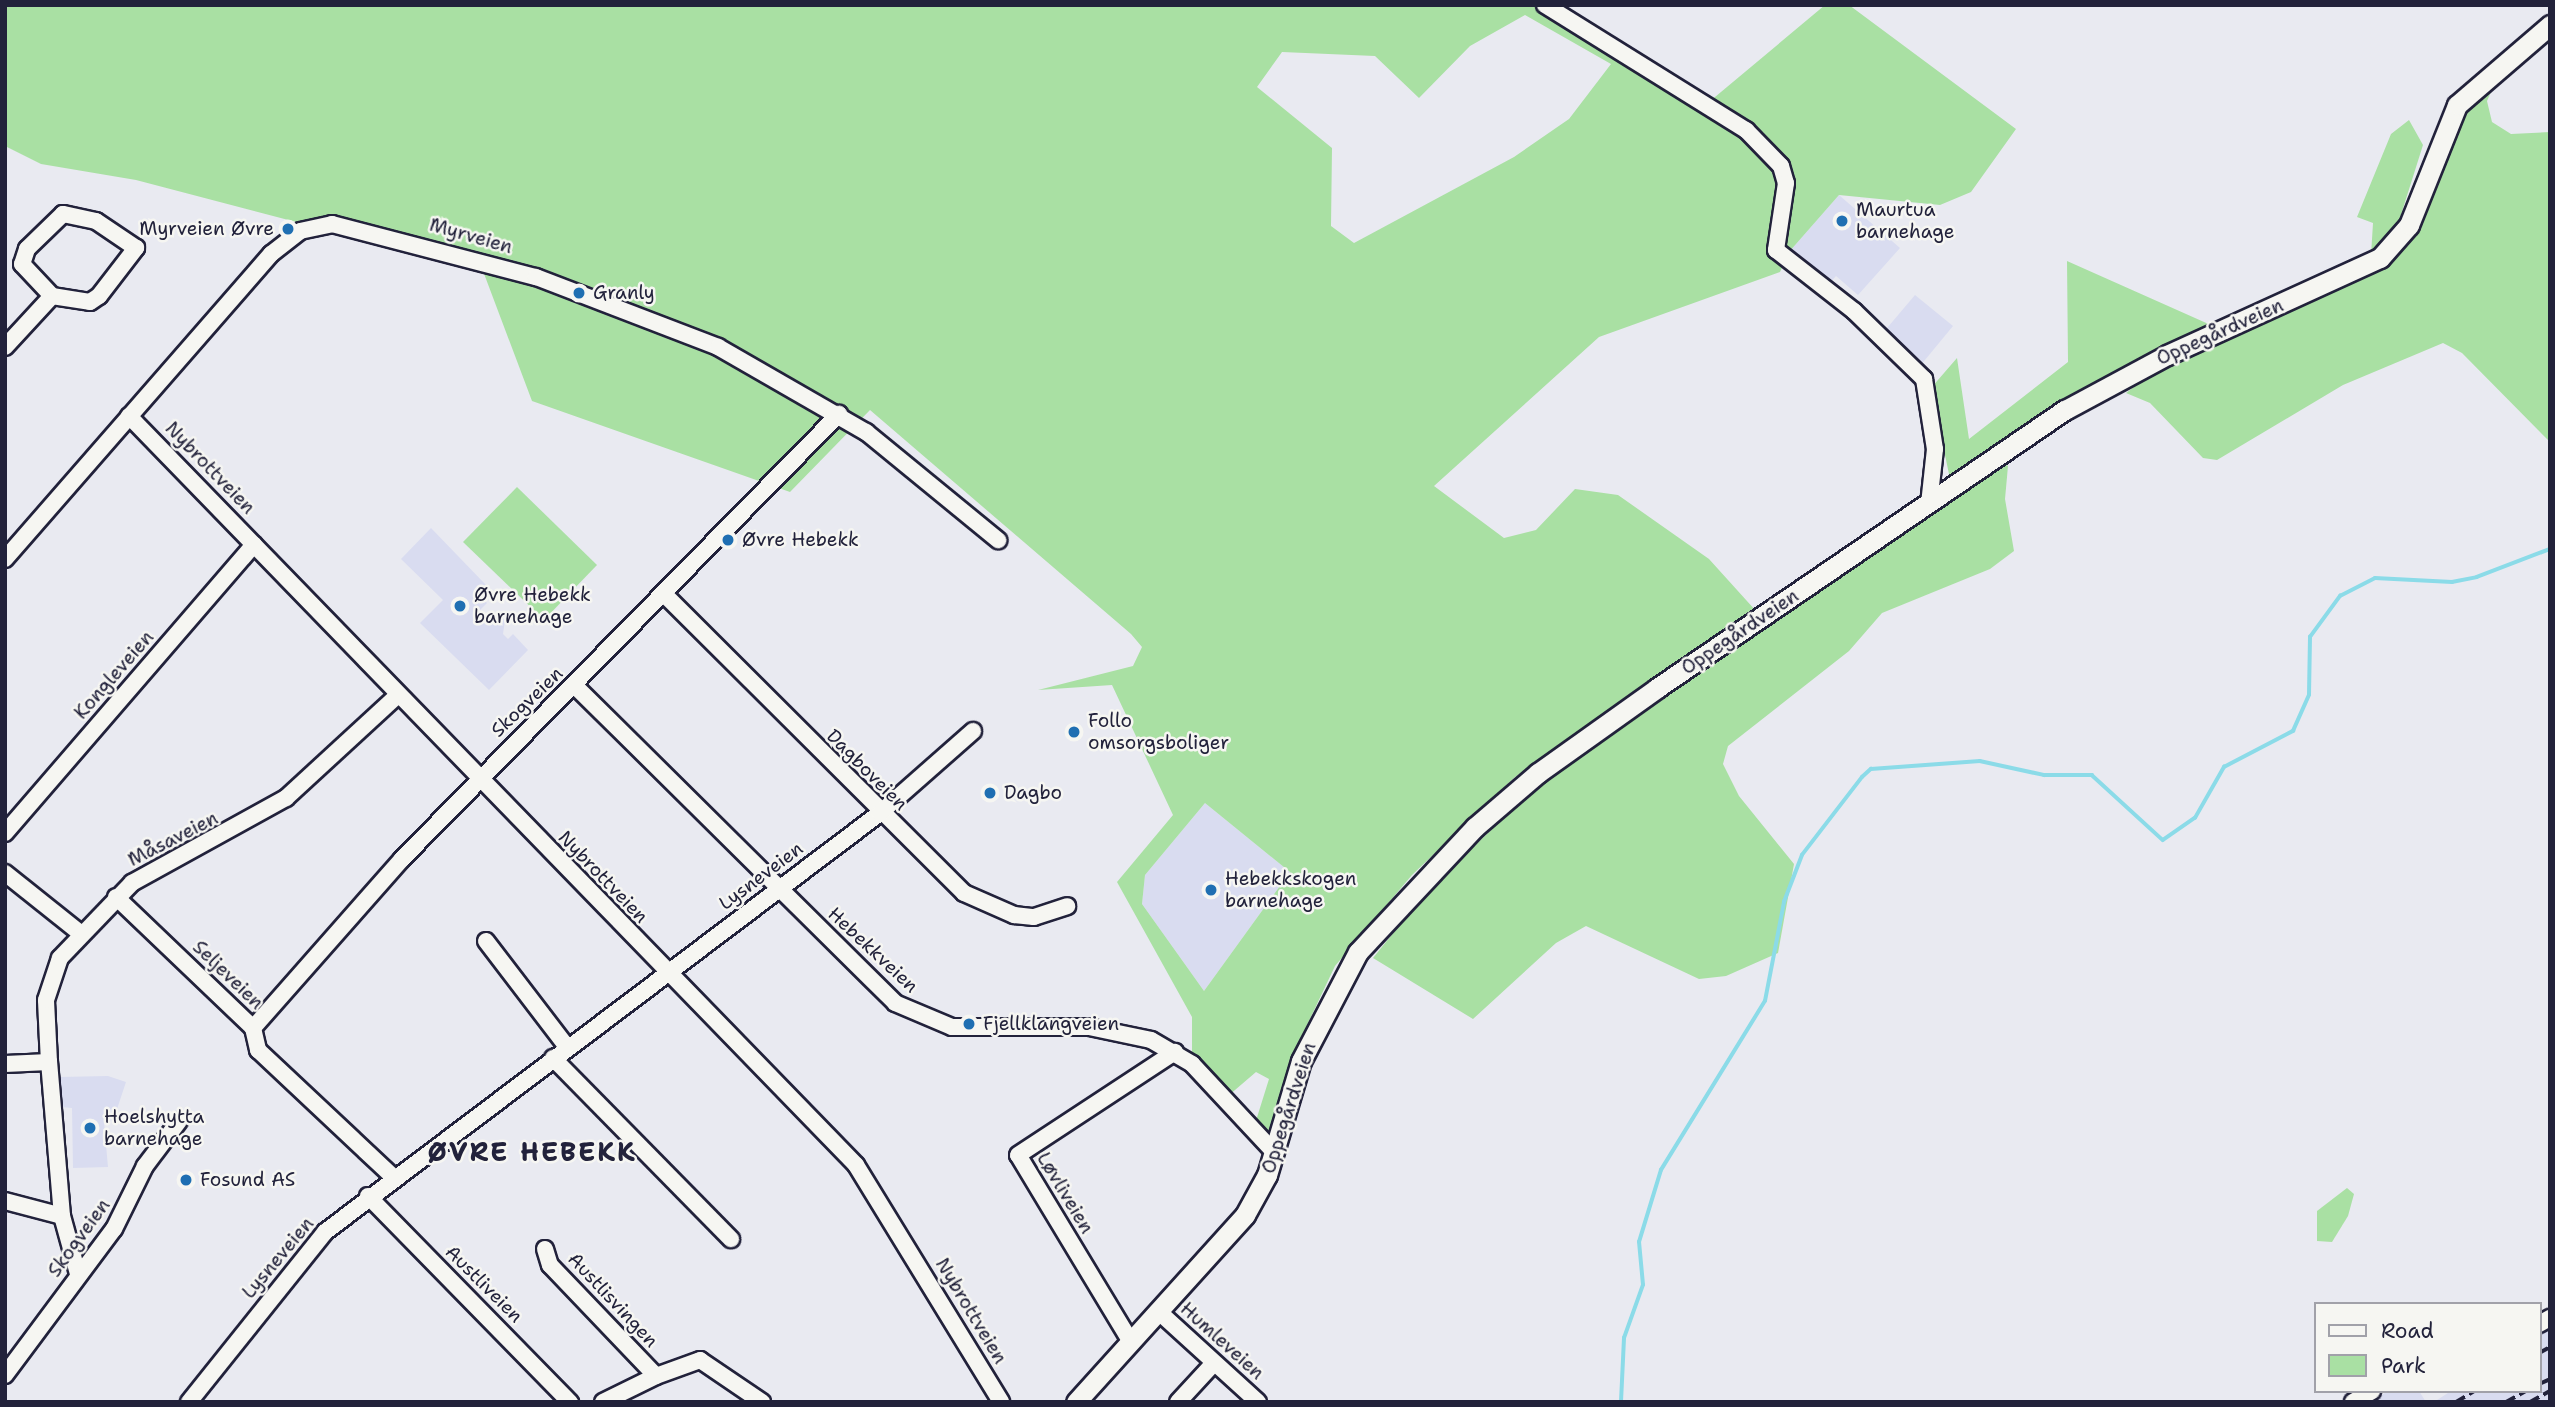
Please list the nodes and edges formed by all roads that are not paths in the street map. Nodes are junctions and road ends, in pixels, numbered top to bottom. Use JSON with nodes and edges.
{"nodes":[{"id":1,"x":1545,"y":5,"type":"edge"},
{"id":2,"x":2550,"y":25,"type":"edge"},
{"id":3,"x":51,"y":296,"type":"junction"},
{"id":4,"x":5,"y":347,"type":"edge"},
{"id":5,"x":839,"y":414,"type":"junction"},
{"id":6,"x":129,"y":416,"type":"junction"},
{"id":7,"x":1929,"y":504,"type":"junction"},
{"id":8,"x":999,"y":540,"type":"dead end"},
{"id":9,"x":254,"y":545,"type":"junction"},
{"id":10,"x":5,"y":559,"type":"edge"},
{"id":11,"x":665,"y":595,"type":"junction"},
{"id":12,"x":574,"y":685,"type":"junction"},
{"id":13,"x":398,"y":695,"type":"junction"},
{"id":14,"x":974,"y":731,"type":"dead end"},
{"id":15,"x":479,"y":779,"type":"junction"},
{"id":16,"x":880,"y":813,"type":"junction"},
{"id":17,"x":5,"y":833,"type":"edge"},
{"id":18,"x":5,"y":873,"type":"edge"},
{"id":19,"x":778,"y":887,"type":"junction"},
{"id":20,"x":116,"y":897,"type":"junction"},
{"id":21,"x":1067,"y":906,"type":"dead end"},
{"id":22,"x":79,"y":932,"type":"junction"},
{"id":23,"x":486,"y":941,"type":"dead end"},
{"id":24,"x":668,"y":972,"type":"junction"},
{"id":25,"x":253,"y":1028,"type":"junction"},
{"id":26,"x":567,"y":1047,"type":"junction"},
{"id":27,"x":1175,"y":1052,"type":"junction"},
{"id":28,"x":553,"y":1058,"type":"junction"},
{"id":29,"x":49,"y":1062,"type":"junction"},
{"id":30,"x":5,"y":1064,"type":"edge"},
{"id":31,"x":179,"y":1121,"type":"dead end"},
{"id":32,"x":1274,"y":1152,"type":"junction"},
{"id":33,"x":392,"y":1176,"type":"junction"},
{"id":34,"x":368,"y":1196,"type":"junction"},
{"id":35,"x":5,"y":1201,"type":"edge"},
{"id":36,"x":62,"y":1216,"type":"junction"},
{"id":37,"x":731,"y":1239,"type":"dead end"},
{"id":38,"x":545,"y":1249,"type":"dead end"},
{"id":39,"x":78,"y":1274,"type":"junction"},
{"id":40,"x":1158,"y":1311,"type":"junction"},
{"id":41,"x":1131,"y":1342,"type":"junction"},
{"id":42,"x":1214,"y":1363,"type":"junction"},
{"id":43,"x":5,"y":1375,"type":"edge"},
{"id":44,"x":656,"y":1376,"type":"junction"},
{"id":45,"x":2369,"y":1393,"type":"edge"},
{"id":46,"x":189,"y":1402,"type":"edge"},
{"id":47,"x":570,"y":1402,"type":"edge"},
{"id":48,"x":603,"y":1402,"type":"edge"},
{"id":49,"x":762,"y":1402,"type":"edge"},
{"id":50,"x":1001,"y":1402,"type":"edge"},
{"id":51,"x":1076,"y":1402,"type":"edge"},
{"id":52,"x":1178,"y":1402,"type":"edge"},
{"id":53,"x":1258,"y":1402,"type":"edge"},
{"id":54,"x":2353,"y":1402,"type":"edge"}],
"edges":[{"from":1,"to":7,"type":"street"},
{"from":2,"to":7,"type":"main road","name":"Oppegårdveien"},
{"from":3,"to":3,"type":"street"},
{"from":3,"to":4,"type":"street"},
{"from":5,"to":6,"type":"street","name":"Myrveien"},
{"from":5,"to":8,"type":"street","name":"Myrveien"},
{"from":5,"to":11,"type":"street","name":"Skogveien"},
{"from":6,"to":9,"type":"street","name":"Nybrottveien"},
{"from":6,"to":10,"type":"street","name":"Myrveien"},
{"from":7,"to":32,"type":"main road","name":"Oppegårdveien"},
{"from":9,"to":13,"type":"street","name":"Nybrottveien"},
{"from":9,"to":17,"type":"street","name":"Kongleveien"},
{"from":11,"to":12,"type":"street","name":"Skogveien"},
{"from":11,"to":16,"type":"street","name":"Dagboveien"},
{"from":12,"to":15,"type":"street","name":"Skogveien"},
{"from":12,"to":19,"type":"street","name":"Hebekkveien"},
{"from":13,"to":15,"type":"street","name":"Nybrottveien"},
{"from":13,"to":20,"type":"street","name":"Måsaveien"},
{"from":14,"to":16,"type":"street","name":"Lysneveien"},
{"from":15,"to":24,"type":"street","name":"Nybrottveien"},
{"from":15,"to":25,"type":"street","name":"Skogveien"},
{"from":16,"to":19,"type":"street","name":"Lysneveien"},
{"from":16,"to":21,"type":"street","name":"Dagboveien"},
{"from":18,"to":22,"type":"street"},
{"from":19,"to":24,"type":"street","name":"Lysneveien"},
{"from":19,"to":27,"type":"street","name":"Hebekkveien"},
{"from":20,"to":22,"type":"street","name":"Måsaveien"},
{"from":20,"to":25,"type":"street","name":"Seljeveien"},
{"from":22,"to":29,"type":"street","name":"Måsaveien"},
{"from":23,"to":26,"type":"street"},
{"from":24,"to":26,"type":"street","name":"Lysneveien"},
{"from":24,"to":50,"type":"street","name":"Nybrottveien"},
{"from":25,"to":33,"type":"street","name":"Seljeveien"},
{"from":26,"to":28,"type":"street","name":"Lysneveien"},
{"from":27,"to":32,"type":"street","name":"Hebekkveien"},
{"from":27,"to":41,"type":"street","name":"Løvliveien"},
{"from":28,"to":33,"type":"street","name":"Lysneveien"},
{"from":28,"to":37,"type":"street"},
{"from":29,"to":30,"type":"street"},
{"from":29,"to":36,"type":"street","name":"Måsaveien"},
{"from":31,"to":39,"type":"street","name":"Skogveien"},
{"from":32,"to":40,"type":"main road","name":"Oppegårdveien"},
{"from":33,"to":34,"type":"street","name":"Lysneveien"},
{"from":34,"to":46,"type":"street","name":"Lysneveien"},
{"from":34,"to":47,"type":"street","name":"Austliveien"},
{"from":35,"to":36,"type":"street"},
{"from":36,"to":39,"type":"street","name":"Måsaveien"},
{"from":38,"to":44,"type":"street","name":"Austlisvingen"},
{"from":39,"to":43,"type":"street","name":"Skogveien"},
{"from":40,"to":41,"type":"main road","name":"Oppegårdveien"},
{"from":40,"to":42,"type":"street","name":"Humleveien"},
{"from":41,"to":51,"type":"main road","name":"Oppegårdveien"},
{"from":42,"to":52,"type":"street"},
{"from":42,"to":53,"type":"street","name":"Humleveien"},
{"from":44,"to":48,"type":"street","name":"Austlisvingen"},
{"from":44,"to":49,"type":"street","name":"Austlisvingen"},
{"from":45,"to":54,"type":"street"}]}
